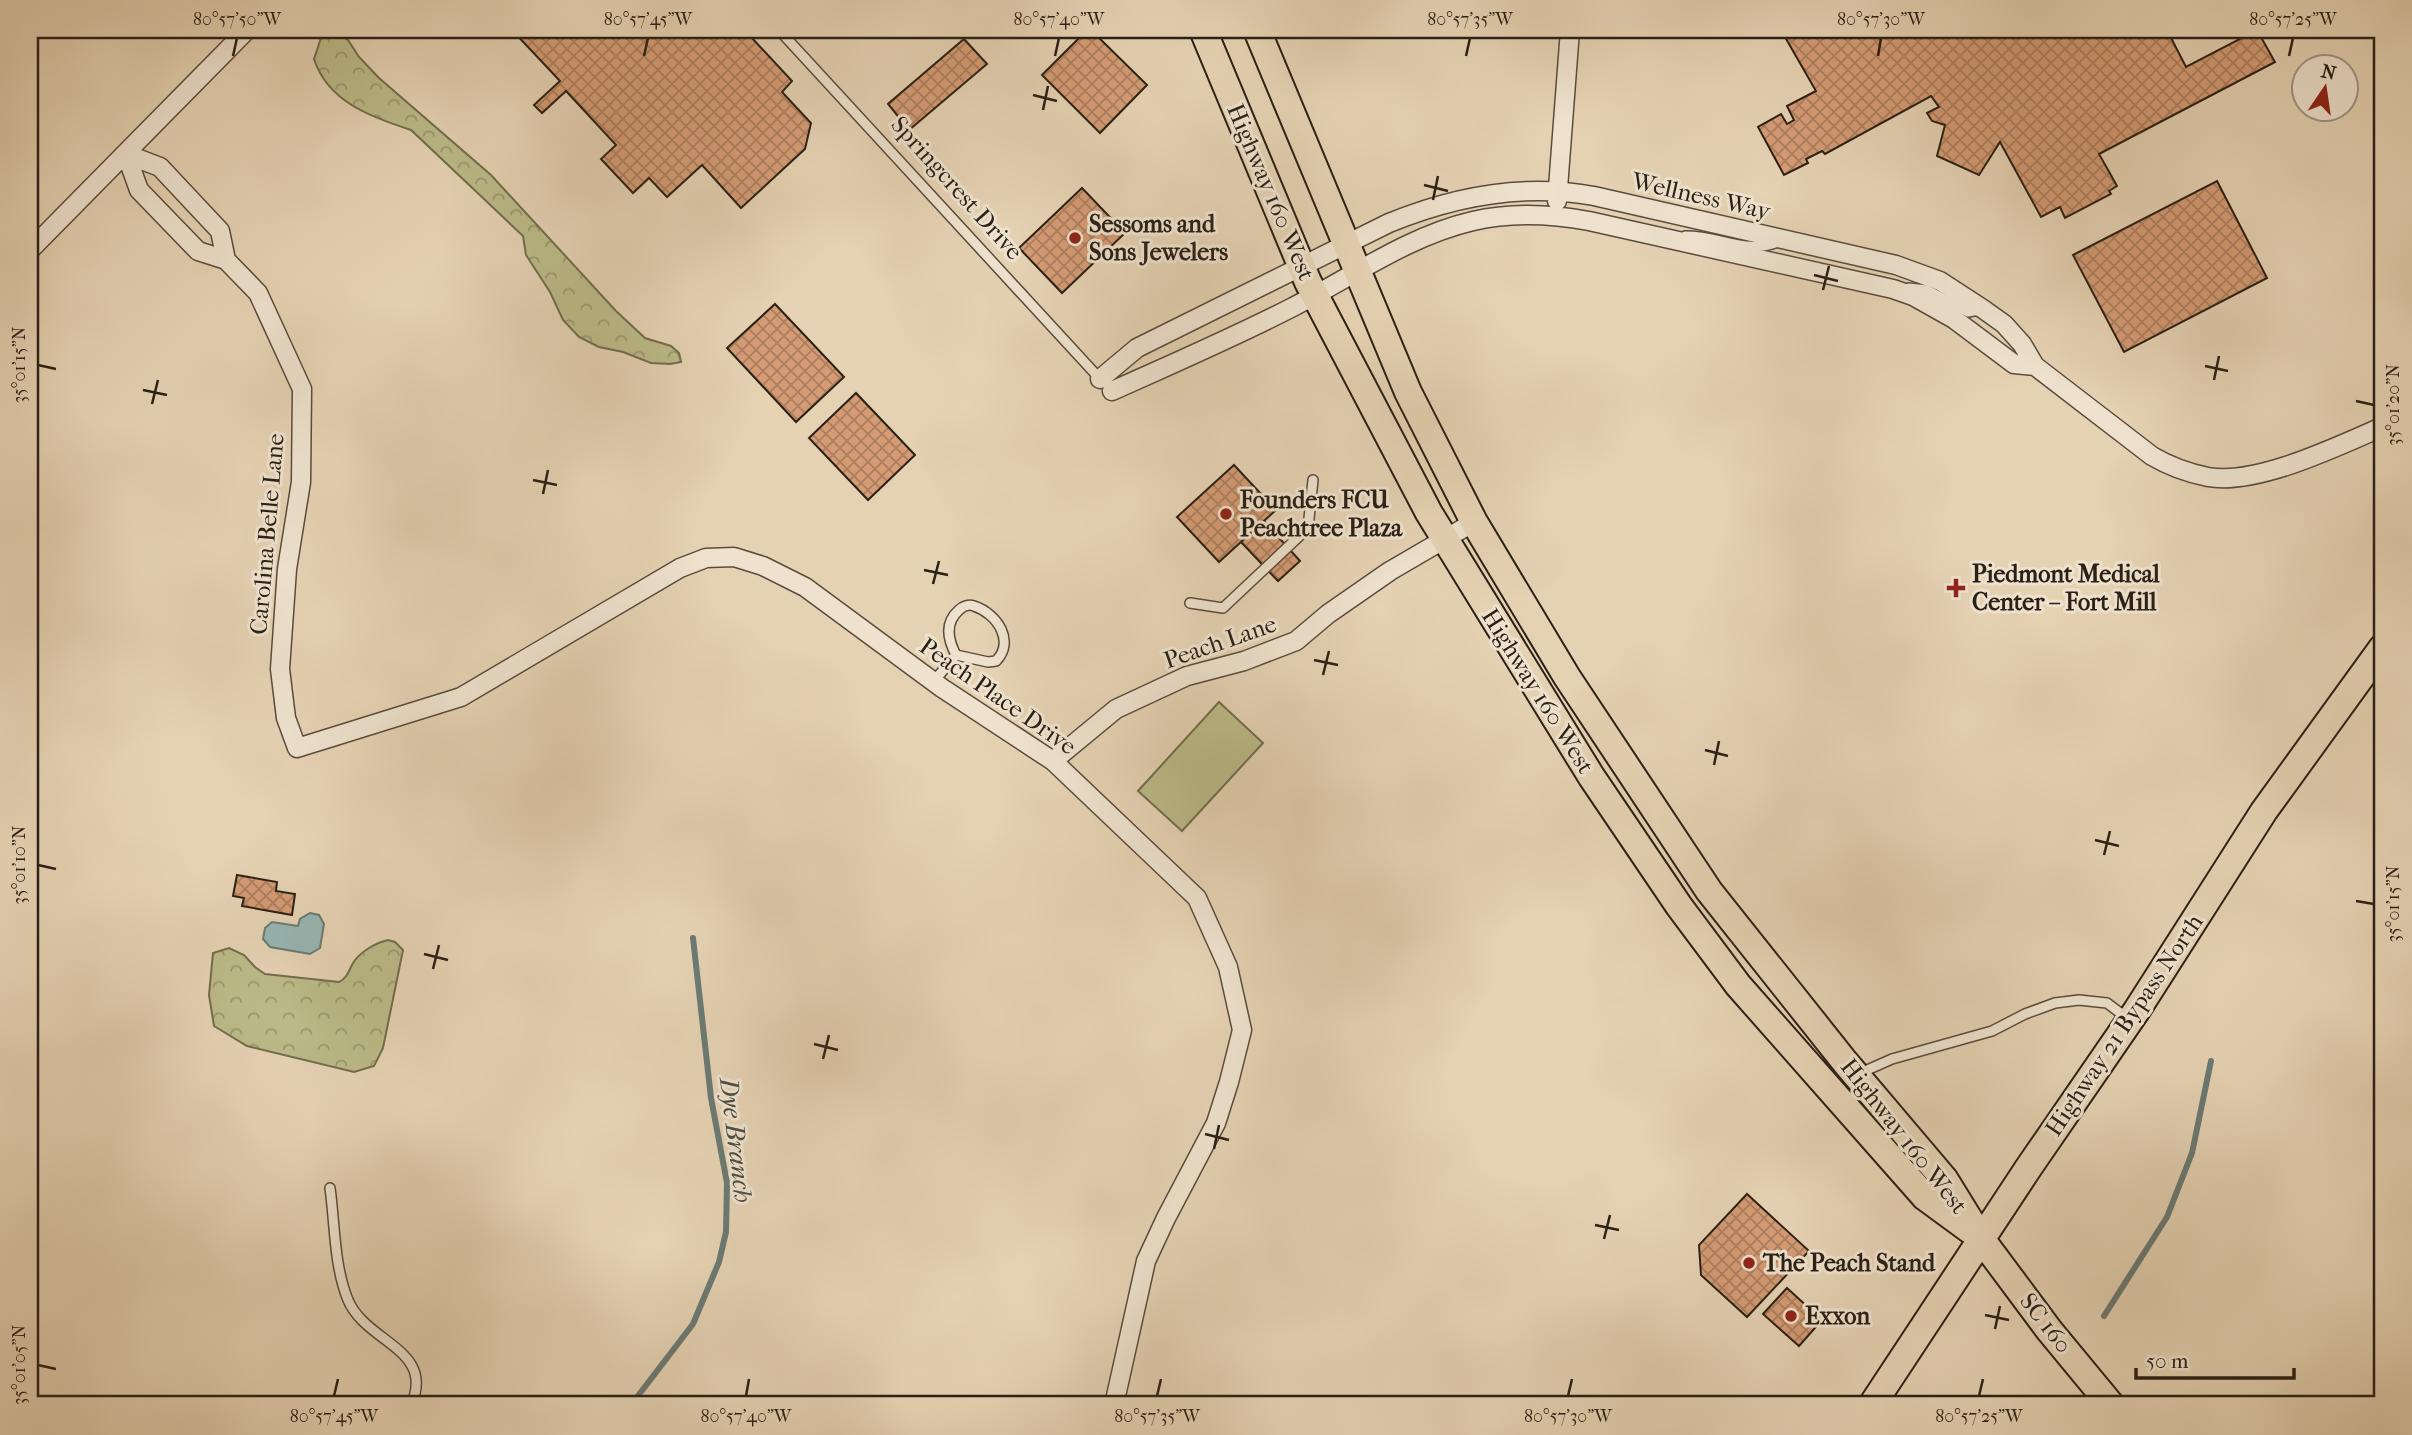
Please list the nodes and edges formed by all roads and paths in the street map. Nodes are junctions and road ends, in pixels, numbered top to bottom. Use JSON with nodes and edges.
{"nodes":[{"id":1,"x":247,"y":30,"type":"edge"},
{"id":2,"x":779,"y":30,"type":"edge"},
{"id":3,"x":1203,"y":30,"type":"edge"},
{"id":4,"x":1257,"y":30,"type":"edge"},
{"id":5,"x":1570,"y":30,"type":"edge"},
{"id":6,"x":127,"y":154,"type":"junction"},
{"id":7,"x":1558,"y":190,"type":"junction"},
{"id":8,"x":1556,"y":216,"type":"junction"},
{"id":9,"x":1659,"y":236,"type":"junction"},
{"id":10,"x":1783,"y":240,"type":"junction"},
{"id":11,"x":1336,"y":249,"type":"junction"},
{"id":12,"x":30,"y":250,"type":"edge"},
{"id":13,"x":1854,"y":256,"type":"junction"},
{"id":14,"x":226,"y":261,"type":"junction"},
{"id":15,"x":1302,"y":267,"type":"junction"},
{"id":16,"x":1348,"y":278,"type":"junction"},
{"id":17,"x":1850,"y":278,"type":"junction"},
{"id":18,"x":1893,"y":289,"type":"junction"},
{"id":19,"x":1315,"y":295,"type":"junction"},
{"id":20,"x":1983,"y":309,"type":"junction"},
{"id":21,"x":2035,"y":366,"type":"junction"},
{"id":22,"x":1106,"y":385,"type":"junction"},
{"id":23,"x":2382,"y":427,"type":"edge"},
{"id":24,"x":1313,"y":480,"type":"dead end"},
{"id":25,"x":1474,"y":522,"type":"junction"},
{"id":26,"x":1444,"y":538,"type":"junction"},
{"id":27,"x":1190,"y":603,"type":"dead end"},
{"id":28,"x":2382,"y":648,"type":"edge"},
{"id":29,"x":956,"y":655,"type":"junction"},
{"id":30,"x":933,"y":681,"type":"junction"},
{"id":31,"x":298,"y":748,"type":"joint"},
{"id":32,"x":1053,"y":761,"type":"junction"},
{"id":33,"x":2130,"y":1020,"type":"junction"},
{"id":34,"x":1856,"y":1074,"type":"junction"},
{"id":35,"x":330,"y":1188,"type":"dead end"},
{"id":36,"x":1982,"y":1240,"type":"junction"},
{"id":37,"x":411,"y":1405,"type":"edge"},
{"id":38,"x":1114,"y":1405,"type":"edge"},
{"id":39,"x":1872,"y":1405,"type":"edge"},
{"id":40,"x":2111,"y":1405,"type":"edge"}],
"edges":[{"from":1,"to":6,"type":"street"},
{"from":2,"to":22,"type":"lane","name":"Springcrest Drive"},
{"from":3,"to":15,"type":"main road","name":"Highway 160 West","number":"SC 160"},
{"from":4,"to":11,"type":"main road","name":"Highway 160 West","number":"SC 160"},
{"from":5,"to":7,"type":"street"},
{"from":6,"to":12,"type":"street"},
{"from":6,"to":14,"type":"street","name":"Carolina Belle Lane"},
{"from":6,"to":14,"type":"street","name":"Carolina Belle Lane"},
{"from":7,"to":8,"type":"street"},
{"from":7,"to":10,"type":"street","name":"Wellness Way"},
{"from":7,"to":11,"type":"street","name":"Wellness Way"},
{"from":8,"to":9,"type":"street","name":"Wellness Way"},
{"from":8,"to":16,"type":"street","name":"Wellness Way"},
{"from":9,"to":10,"type":"lane"},
{"from":9,"to":17,"type":"street","name":"Wellness Way"},
{"from":10,"to":13,"type":"street","name":"Wellness Way"},
{"from":11,"to":15,"type":"street"},
{"from":11,"to":16,"type":"main road","name":"Highway 160 West","number":"SC 160"},
{"from":13,"to":17,"type":"street"},
{"from":13,"to":20,"type":"street","name":"Wellness Way"},
{"from":14,"to":31,"type":"street","name":"Carolina Belle Lane"},
{"from":15,"to":19,"type":"main road","name":"Highway 160 West","number":"SC 160"},
{"from":15,"to":22,"type":"street"},
{"from":16,"to":19,"type":"street"},
{"from":16,"to":25,"type":"main road","name":"Highway 160 West","number":"SC 160"},
{"from":17,"to":18,"type":"street","name":"Wellness Way"},
{"from":18,"to":20,"type":"lane"},
{"from":18,"to":21,"type":"street","name":"Wellness Way"},
{"from":19,"to":22,"type":"street"},
{"from":19,"to":26,"type":"main road","name":"Highway 160 West","number":"SC 160"},
{"from":20,"to":21,"type":"street","name":"Wellness Way"},
{"from":21,"to":23,"type":"street","name":"Wellness Way"},
{"from":24,"to":27,"type":"lane"},
{"from":25,"to":26,"type":"street","name":"Peach Lane"},
{"from":25,"to":34,"type":"main road","name":"Highway 160 West","number":"SC 160"},
{"from":26,"to":32,"type":"street","name":"Peach Lane"},
{"from":26,"to":36,"type":"main road","name":"Highway 160 West","number":"SC 160"},
{"from":28,"to":33,"type":"main road","name":"Highway 21 Bypass North"},
{"from":29,"to":29,"type":"lane"},
{"from":29,"to":30,"type":"lane"},
{"from":30,"to":31,"type":"street","name":"Peach Place Drive"},
{"from":30,"to":32,"type":"street","name":"Peach Place Drive"},
{"from":32,"to":38,"type":"street","name":"Peach Place Drive"},
{"from":33,"to":34,"type":"lane"},
{"from":33,"to":36,"type":"main road","name":"Highway 21 Bypass North"},
{"from":34,"to":36,"type":"main road","name":"Highway 160 West","number":"SC 160"},
{"from":35,"to":37,"type":"lane"},
{"from":36,"to":39,"type":"main road","name":"Highway 21 Bypass North"},
{"from":36,"to":40,"type":"main road","name":"SC 160","number":"SC 160"}]}
